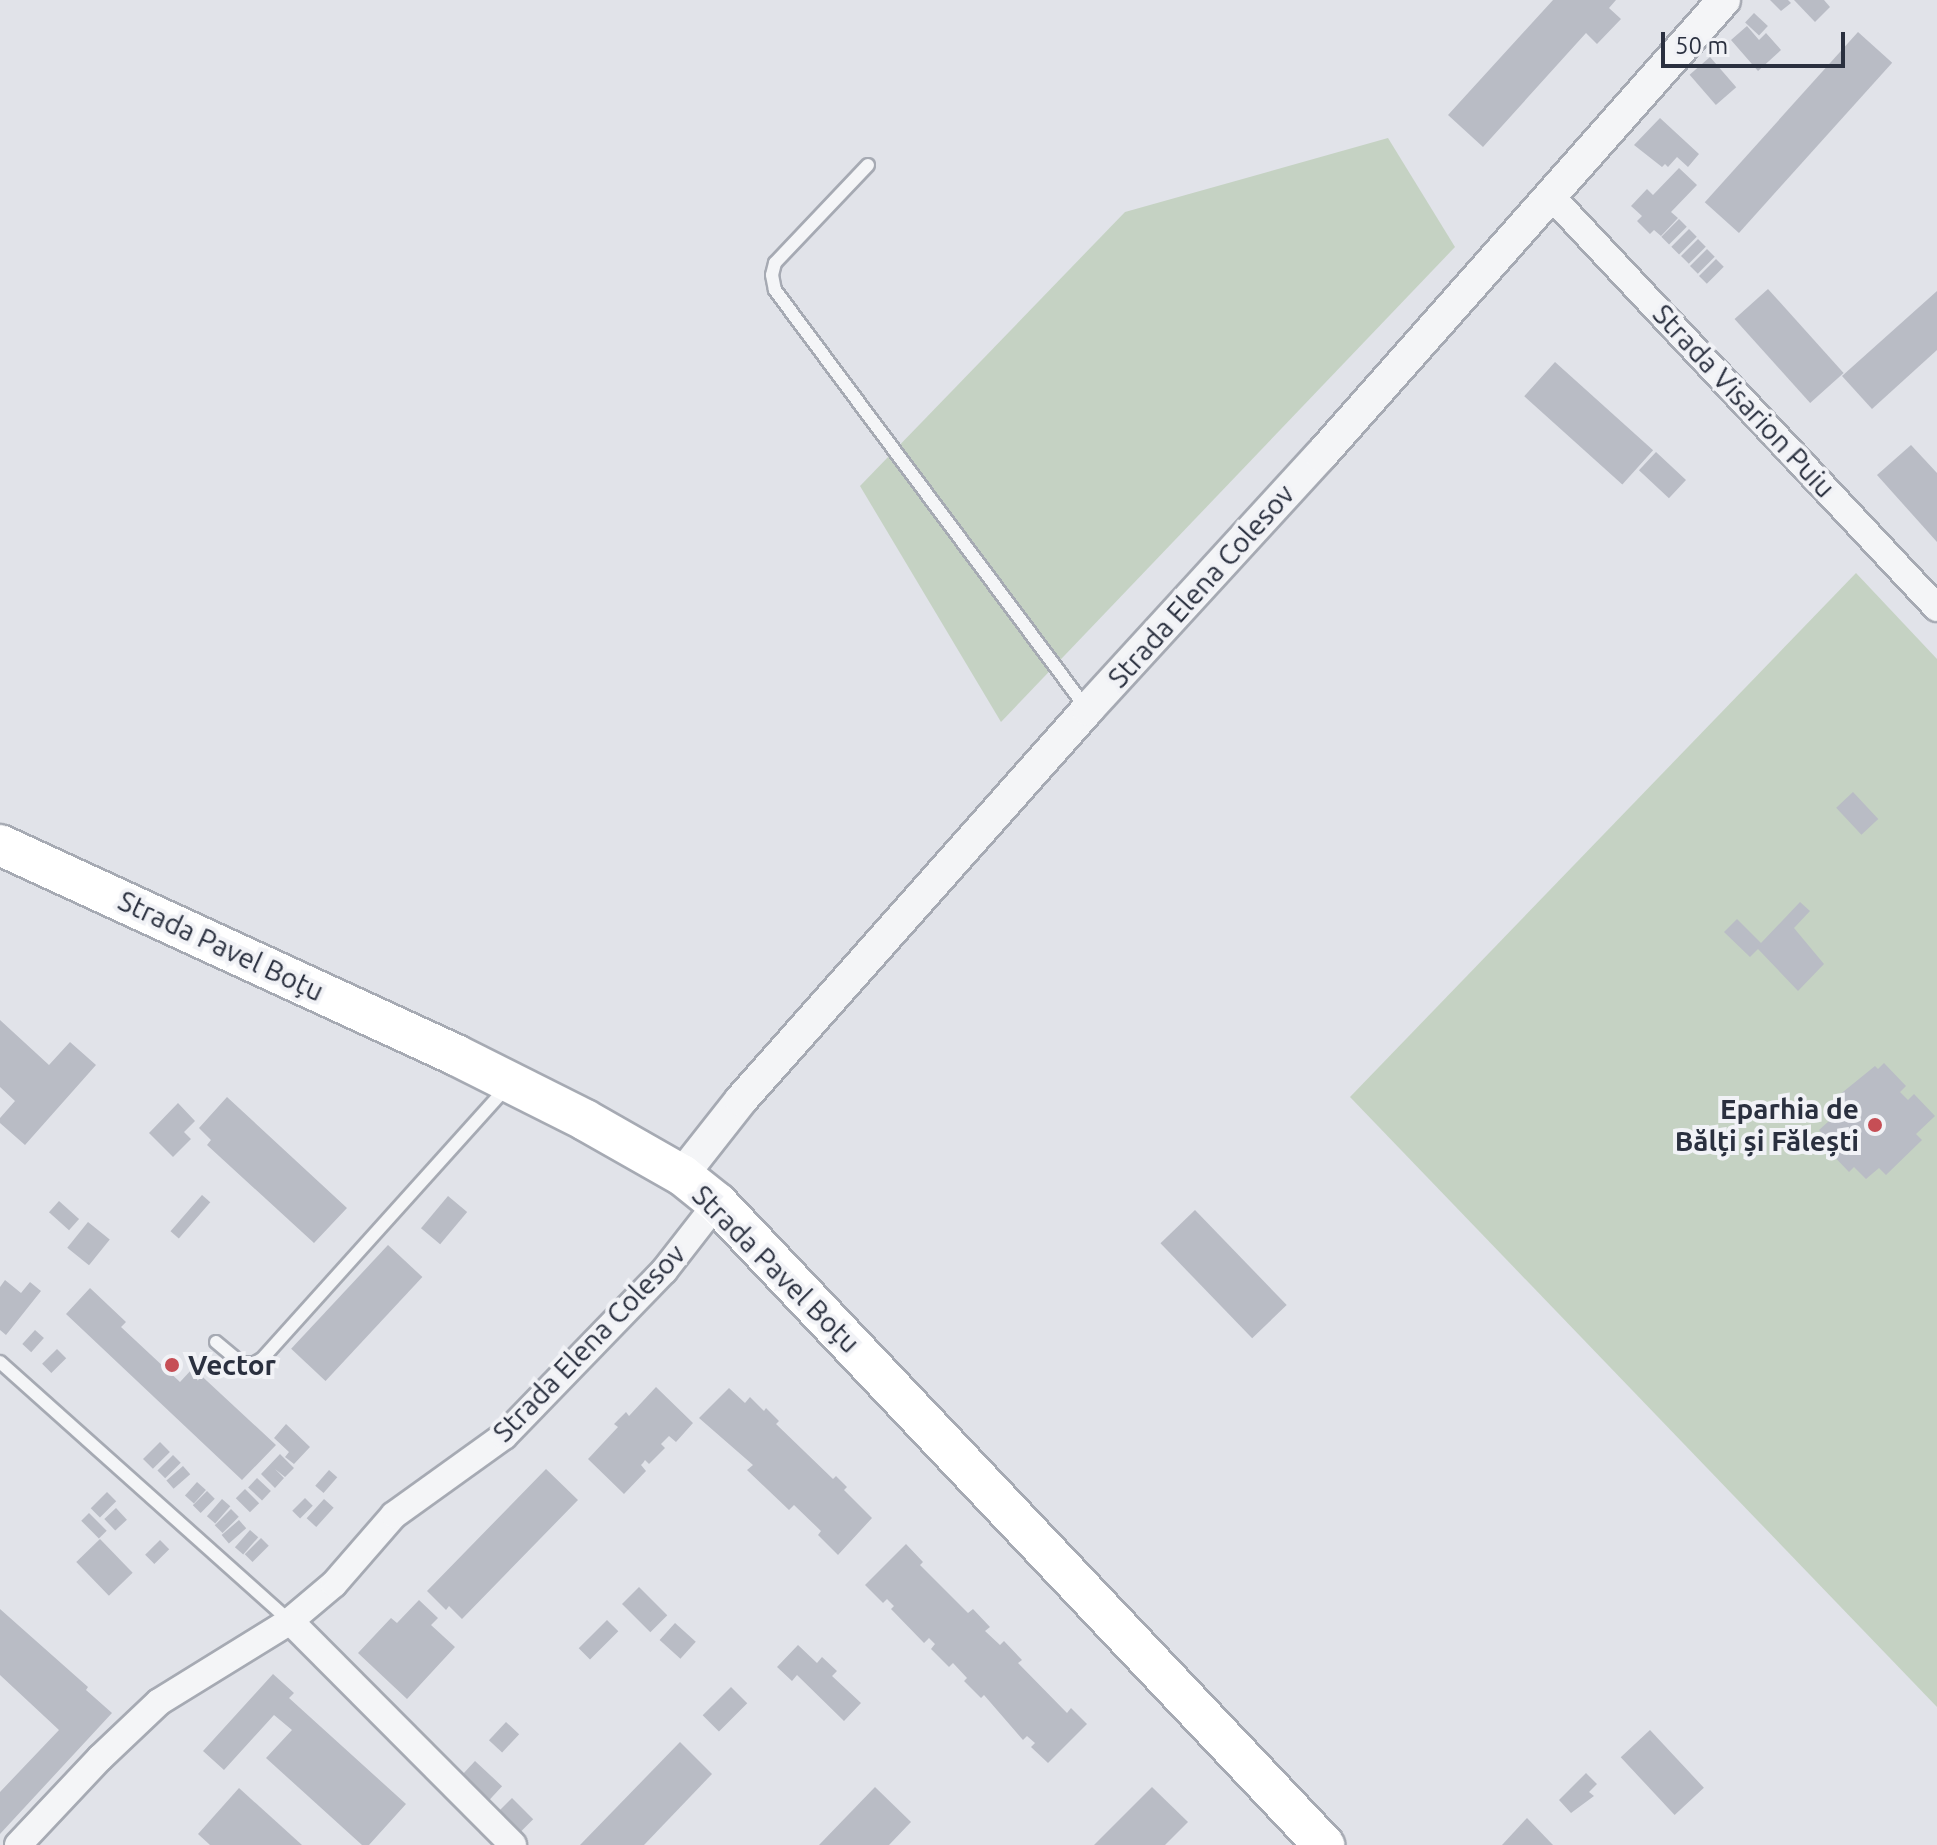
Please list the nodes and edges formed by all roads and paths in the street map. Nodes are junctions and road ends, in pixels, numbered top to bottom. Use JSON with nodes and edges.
{"nodes":[{"id":1,"x":1724,"y":0,"type":"edge"},
{"id":2,"x":868,"y":165,"type":"dead end"},
{"id":3,"x":1550,"y":195,"type":"junction"},
{"id":4,"x":1937,"y":608,"type":"edge"},
{"id":5,"x":1088,"y":709,"type":"junction"},
{"id":6,"x":0,"y":845,"type":"edge"},
{"id":7,"x":511,"y":1082,"type":"junction"},
{"id":8,"x":682,"y":1175,"type":"junction"},
{"id":9,"x":717,"y":1203,"type":"junction"},
{"id":10,"x":216,"y":1342,"type":"dead end"},
{"id":11,"x":0,"y":1362,"type":"edge"},
{"id":12,"x":290,"y":1621,"type":"junction"},
{"id":13,"x":1315,"y":1842,"type":"edge"},
{"id":14,"x":18,"y":1845,"type":"edge"},
{"id":15,"x":513,"y":1845,"type":"edge"}],
"edges":[{"from":1,"to":3,"type":"street","name":"Strada Elena Colesov"},
{"from":2,"to":5,"type":"lane"},
{"from":3,"to":4,"type":"street","name":"Strada Visarion Puiu"},
{"from":3,"to":5,"type":"street","name":"Strada Elena Colesov"},
{"from":5,"to":8,"type":"street","name":"Strada Elena Colesov"},
{"from":6,"to":7,"type":"main road","name":"Strada Pavel Boțu"},
{"from":7,"to":8,"type":"main road","name":"Strada Pavel Boțu"},
{"from":7,"to":10,"type":"lane"},
{"from":8,"to":9,"type":"main road","name":"Strada Pavel Boțu"},
{"from":9,"to":12,"type":"street","name":"Strada Elena Colesov"},
{"from":9,"to":13,"type":"main road","name":"Strada Pavel Boțu"},
{"from":11,"to":12,"type":"lane"},
{"from":12,"to":14,"type":"street","name":"Strada Elena Colesov"},
{"from":12,"to":15,"type":"street"}]}
